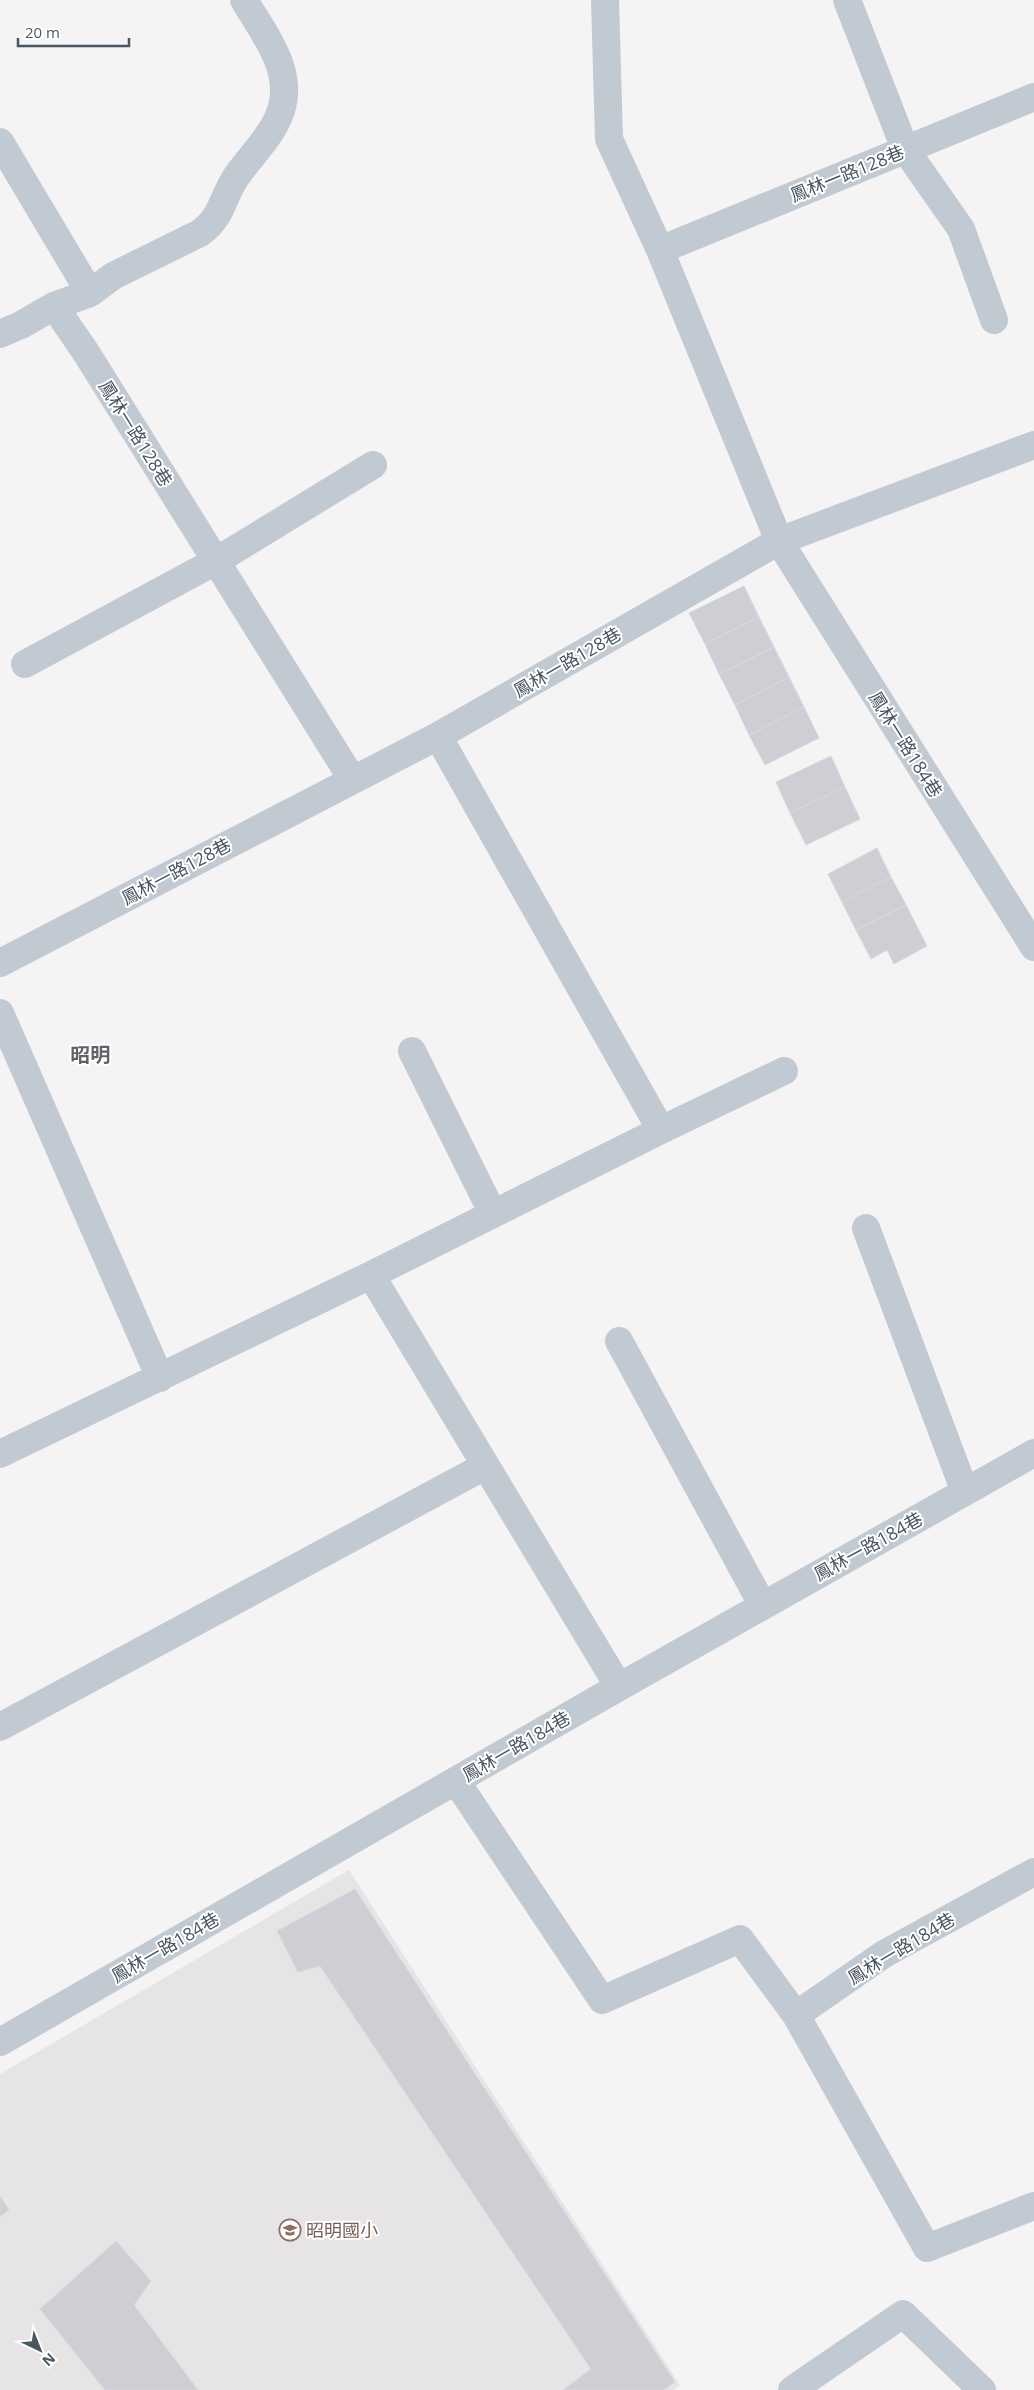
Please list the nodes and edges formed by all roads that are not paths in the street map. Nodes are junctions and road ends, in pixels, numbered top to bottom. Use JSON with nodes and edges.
{"nodes":[{"id":1,"x":244,"y":0,"type":"edge"},
{"id":2,"x":605,"y":0,"type":"edge"},
{"id":3,"x":847,"y":0,"type":"edge"},
{"id":4,"x":1034,"y":97,"type":"edge"},
{"id":5,"x":0,"y":142,"type":"edge"},
{"id":6,"x":905,"y":149,"type":"junction"},
{"id":7,"x":660,"y":250,"type":"junction"},
{"id":8,"x":90,"y":292,"type":"junction"},
{"id":9,"x":54,"y":306,"type":"junction"},
{"id":10,"x":994,"y":320,"type":"dead end"},
{"id":11,"x":0,"y":334,"type":"edge"},
{"id":12,"x":1034,"y":446,"type":"edge"},
{"id":13,"x":373,"y":465,"type":"dead end"},
{"id":14,"x":779,"y":541,"type":"junction"},
{"id":15,"x":216,"y":561,"type":"junction"},
{"id":16,"x":25,"y":664,"type":"dead end"},
{"id":17,"x":438,"y":736,"type":"junction"},
{"id":18,"x":352,"y":779,"type":"junction"},
{"id":19,"x":1034,"y":947,"type":"edge"},
{"id":20,"x":0,"y":962,"type":"edge"},
{"id":21,"x":0,"y":1013,"type":"edge"},
{"id":22,"x":412,"y":1051,"type":"dead end"},
{"id":23,"x":784,"y":1071,"type":"dead end"},
{"id":24,"x":661,"y":1130,"type":"junction"},
{"id":25,"x":493,"y":1214,"type":"junction"},
{"id":26,"x":866,"y":1228,"type":"dead end"},
{"id":27,"x":371,"y":1275,"type":"junction"},
{"id":28,"x":619,"y":1340,"type":"dead end"},
{"id":29,"x":160,"y":1378,"type":"junction"},
{"id":30,"x":1034,"y":1453,"type":"edge"},
{"id":31,"x":0,"y":1454,"type":"edge"},
{"id":32,"x":485,"y":1466,"type":"junction"},
{"id":33,"x":965,"y":1492,"type":"junction"},
{"id":34,"x":763,"y":1606,"type":"junction"},
{"id":35,"x":619,"y":1687,"type":"junction"},
{"id":36,"x":0,"y":1727,"type":"edge"},
{"id":37,"x":456,"y":1781,"type":"junction"},
{"id":38,"x":1034,"y":1872,"type":"edge"},
{"id":39,"x":796,"y":2015,"type":"junction"},
{"id":40,"x":0,"y":2042,"type":"edge"},
{"id":41,"x":1034,"y":2206,"type":"edge"},
{"id":42,"x":802,"y":2387,"type":"edge"},
{"id":43,"x":982,"y":2390,"type":"edge"}],
"edges":[{"from":1,"to":8,"type":"street"},
{"from":2,"to":7,"type":"street"},
{"from":3,"to":6,"type":"street"},
{"from":4,"to":6,"type":"street","name":"鳳林一路128巷"},
{"from":5,"to":8,"type":"street"},
{"from":6,"to":7,"type":"street","name":"鳳林一路128巷"},
{"from":6,"to":10,"type":"street"},
{"from":7,"to":14,"type":"street"},
{"from":8,"to":9,"type":"street"},
{"from":9,"to":11,"type":"street"},
{"from":9,"to":15,"type":"street","name":"鳳林一路128巷"},
{"from":12,"to":14,"type":"street","name":"鳳林一路128巷"},
{"from":13,"to":15,"type":"street"},
{"from":14,"to":17,"type":"street","name":"鳳林一路128巷"},
{"from":14,"to":19,"type":"street","name":"鳳林一路184巷"},
{"from":15,"to":16,"type":"street"},
{"from":15,"to":18,"type":"street","name":"鳳林一路128巷"},
{"from":17,"to":18,"type":"street","name":"鳳林一路128巷"},
{"from":17,"to":24,"type":"street"},
{"from":18,"to":20,"type":"street","name":"鳳林一路128巷"},
{"from":21,"to":29,"type":"street"},
{"from":22,"to":25,"type":"street"},
{"from":23,"to":24,"type":"street"},
{"from":24,"to":25,"type":"street"},
{"from":25,"to":27,"type":"street"},
{"from":26,"to":33,"type":"street"},
{"from":27,"to":29,"type":"street"},
{"from":27,"to":32,"type":"street"},
{"from":28,"to":34,"type":"street"},
{"from":29,"to":31,"type":"street"},
{"from":30,"to":33,"type":"street","name":"鳳林一路184巷"},
{"from":32,"to":35,"type":"street"},
{"from":32,"to":36,"type":"street"},
{"from":33,"to":34,"type":"street","name":"鳳林一路184巷"},
{"from":34,"to":35,"type":"street","name":"鳳林一路184巷"},
{"from":35,"to":37,"type":"street","name":"鳳林一路184巷"},
{"from":37,"to":39,"type":"street"},
{"from":37,"to":40,"type":"street","name":"鳳林一路184巷"},
{"from":38,"to":39,"type":"street","name":"鳳林一路184巷"},
{"from":39,"to":41,"type":"street"},
{"from":42,"to":43,"type":"street"}]}
